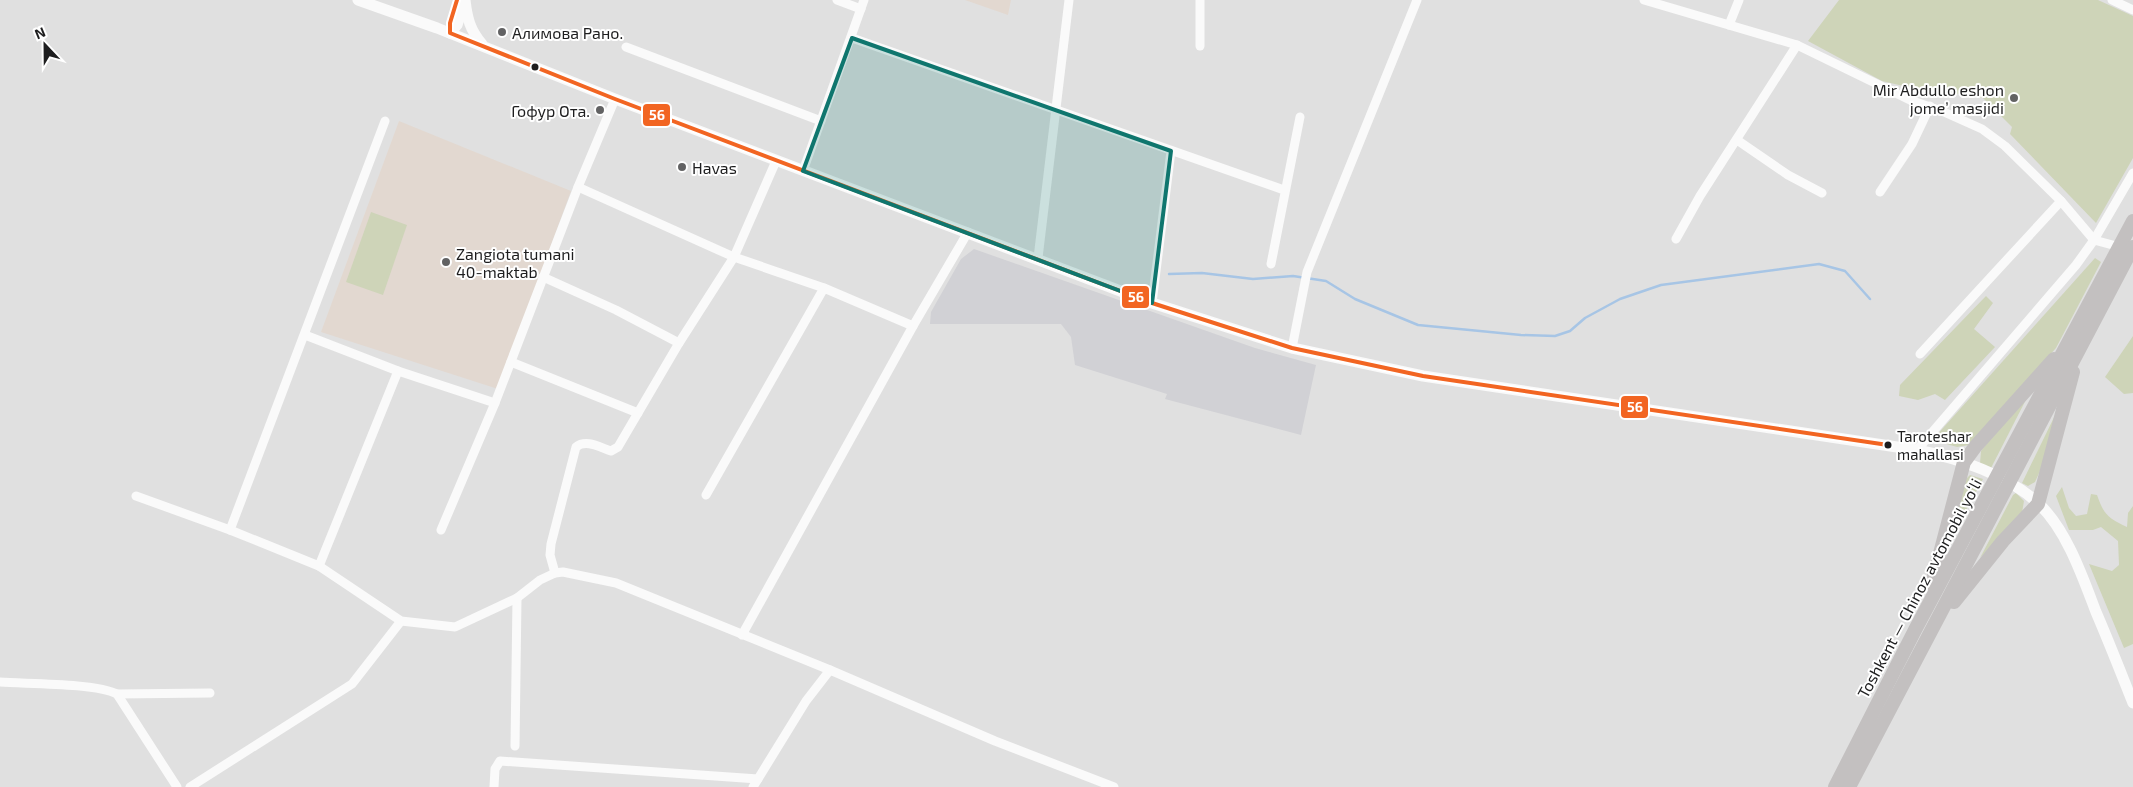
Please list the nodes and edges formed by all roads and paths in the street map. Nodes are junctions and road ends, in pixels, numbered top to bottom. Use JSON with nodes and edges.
{"nodes":[{"id":1,"x":358,"y":0,"type":"edge"},
{"id":2,"x":457,"y":0,"type":"edge"},
{"id":3,"x":465,"y":0,"type":"edge"},
{"id":4,"x":837,"y":0,"type":"edge"},
{"id":5,"x":864,"y":0,"type":"edge"},
{"id":6,"x":1069,"y":0,"type":"edge"},
{"id":7,"x":1200,"y":0,"type":"edge"},
{"id":8,"x":1417,"y":0,"type":"edge"},
{"id":9,"x":1644,"y":0,"type":"edge"},
{"id":10,"x":1739,"y":0,"type":"edge"},
{"id":11,"x":2112,"y":0,"type":"edge"},
{"id":12,"x":861,"y":9,"type":"junction"},
{"id":13,"x":2133,"y":10,"type":"edge"},
{"id":14,"x":1729,"y":25,"type":"junction"},
{"id":15,"x":450,"y":33,"type":"junction"},
{"id":16,"x":852,"y":38,"type":"junction"},
{"id":17,"x":1797,"y":45,"type":"junction"},
{"id":18,"x":483,"y":46,"type":"junction"},
{"id":19,"x":1200,"y":46,"type":"dead end"},
{"id":20,"x":626,"y":47,"type":"dead end"},
{"id":21,"x":615,"y":99,"type":"junction"},
{"id":22,"x":1930,"y":106,"type":"junction"},
{"id":23,"x":1055,"y":109,"type":"junction"},
{"id":24,"x":1300,"y":117,"type":"dead end"},
{"id":25,"x":385,"y":121,"type":"dead end"},
{"id":26,"x":821,"y":121,"type":"junction"},
{"id":27,"x":1737,"y":140,"type":"junction"},
{"id":28,"x":1171,"y":150,"type":"junction"},
{"id":29,"x":776,"y":161,"type":"junction"},
{"id":30,"x":803,"y":171,"type":"junction"},
{"id":31,"x":2133,"y":173,"type":"edge"},
{"id":32,"x":578,"y":187,"type":"junction"},
{"id":33,"x":1284,"y":190,"type":"junction"},
{"id":34,"x":1880,"y":192,"type":"dead end"},
{"id":35,"x":1822,"y":193,"type":"dead end"},
{"id":36,"x":2061,"y":201,"type":"junction"},
{"id":37,"x":2133,"y":221,"type":"edge"},
{"id":38,"x":968,"y":232,"type":"junction"},
{"id":39,"x":1676,"y":239,"type":"dead end"},
{"id":40,"x":2094,"y":240,"type":"junction"},
{"id":41,"x":2126,"y":247,"type":"edge"},
{"id":42,"x":734,"y":257,"type":"junction"},
{"id":43,"x":1038,"y":258,"type":"junction"},
{"id":44,"x":1270,"y":264,"type":"dead end"},
{"id":45,"x":544,"y":277,"type":"junction"},
{"id":46,"x":824,"y":288,"type":"junction"},
{"id":47,"x":1152,"y":303,"type":"junction"},
{"id":48,"x":913,"y":326,"type":"junction"},
{"id":49,"x":305,"y":335,"type":"junction"},
{"id":50,"x":2077,"y":339,"type":"junction"},
{"id":51,"x":679,"y":343,"type":"junction"},
{"id":52,"x":1292,"y":348,"type":"junction"},
{"id":53,"x":1920,"y":354,"type":"dead end"},
{"id":54,"x":511,"y":362,"type":"junction"},
{"id":55,"x":398,"y":371,"type":"junction"},
{"id":56,"x":495,"y":403,"type":"junction"},
{"id":57,"x":638,"y":413,"type":"junction"},
{"id":58,"x":1917,"y":450,"type":"junction"},
{"id":59,"x":1964,"y":462,"type":"junction"},
{"id":60,"x":706,"y":495,"type":"dead end"},
{"id":61,"x":136,"y":496,"type":"dead end"},
{"id":62,"x":2040,"y":498,"type":"junction"},
{"id":63,"x":230,"y":530,"type":"junction"},
{"id":64,"x":441,"y":530,"type":"dead end"},
{"id":65,"x":320,"y":566,"type":"junction"},
{"id":66,"x":555,"y":573,"type":"junction"},
{"id":67,"x":517,"y":598,"type":"junction"},
{"id":68,"x":401,"y":621,"type":"junction"},
{"id":69,"x":1922,"y":632,"type":"junction"},
{"id":70,"x":742,"y":635,"type":"junction"},
{"id":71,"x":830,"y":670,"type":"junction"},
{"id":72,"x":0,"y":682,"type":"edge"},
{"id":73,"x":117,"y":694,"type":"junction"},
{"id":74,"x":210,"y":694,"type":"dead end"},
{"id":75,"x":2133,"y":703,"type":"edge"},
{"id":76,"x":515,"y":746,"type":"dead end"},
{"id":77,"x":756,"y":783,"type":"edge"},
{"id":78,"x":1110,"y":786,"type":"edge"},
{"id":79,"x":177,"y":787,"type":"edge"},
{"id":80,"x":190,"y":787,"type":"edge"},
{"id":81,"x":494,"y":787,"type":"edge"},
{"id":82,"x":1835,"y":787,"type":"edge"},
{"id":83,"x":1849,"y":787,"type":"edge"}],
"edges":[{"from":1,"to":15,"type":"main road"},
{"from":2,"to":15,"type":"main road"},
{"from":3,"to":15,"type":"main road"},
{"from":3,"to":18,"type":"main road"},
{"from":4,"to":12,"type":"street"},
{"from":5,"to":12,"type":"street"},
{"from":6,"to":23,"type":"street"},
{"from":7,"to":19,"type":"street"},
{"from":8,"to":52,"type":"street"},
{"from":9,"to":14,"type":"street"},
{"from":10,"to":14,"type":"street"},
{"from":11,"to":13,"type":"street"},
{"from":12,"to":16,"type":"street"},
{"from":14,"to":17,"type":"street"},
{"from":15,"to":18,"type":"main road"},
{"from":16,"to":23,"type":"street"},
{"from":16,"to":26,"type":"street"},
{"from":17,"to":22,"type":"street"},
{"from":17,"to":27,"type":"street"},
{"from":18,"to":21,"type":"main road"},
{"from":20,"to":26,"type":"street"},
{"from":21,"to":29,"type":"main road"},
{"from":21,"to":32,"type":"street"},
{"from":22,"to":34,"type":"street"},
{"from":22,"to":36,"type":"street"},
{"from":23,"to":28,"type":"street"},
{"from":23,"to":43,"type":"street"},
{"from":24,"to":33,"type":"street"},
{"from":25,"to":49,"type":"street"},
{"from":26,"to":30,"type":"street"},
{"from":27,"to":35,"type":"street"},
{"from":27,"to":39,"type":"street"},
{"from":28,"to":33,"type":"street"},
{"from":28,"to":47,"type":"street"},
{"from":29,"to":30,"type":"main road"},
{"from":29,"to":42,"type":"street"},
{"from":30,"to":38,"type":"main road"},
{"from":31,"to":40,"type":"street"},
{"from":32,"to":42,"type":"street"},
{"from":32,"to":45,"type":"street"},
{"from":33,"to":44,"type":"street"},
{"from":36,"to":40,"type":"street"},
{"from":36,"to":53,"type":"street"},
{"from":37,"to":41,"type":"highway","name":"Toshkent — Chinoz avtomobil yoʻli"},
{"from":38,"to":43,"type":"main road"},
{"from":38,"to":48,"type":"street"},
{"from":40,"to":41,"type":"street"},
{"from":40,"to":58,"type":"street"},
{"from":41,"to":50,"type":"highway","name":"Toshkent — Chinoz avtomobil yoʻli"},
{"from":42,"to":46,"type":"street"},
{"from":42,"to":51,"type":"street"},
{"from":43,"to":47,"type":"main road"},
{"from":45,"to":51,"type":"street"},
{"from":45,"to":54,"type":"street"},
{"from":46,"to":48,"type":"street"},
{"from":46,"to":60,"type":"street"},
{"from":47,"to":52,"type":"main road"},
{"from":48,"to":70,"type":"street"},
{"from":49,"to":55,"type":"street"},
{"from":49,"to":63,"type":"street"},
{"from":50,"to":59,"type":"highway"},
{"from":50,"to":62,"type":"highway"},
{"from":50,"to":69,"type":"highway","name":"Toshkent — Chinoz avtomobil yoʻli"},
{"from":51,"to":57,"type":"street"},
{"from":52,"to":58,"type":"main road"},
{"from":54,"to":56,"type":"street"},
{"from":54,"to":57,"type":"street"},
{"from":55,"to":56,"type":"street"},
{"from":55,"to":65,"type":"street"},
{"from":56,"to":64,"type":"street"},
{"from":57,"to":66,"type":"street"},
{"from":58,"to":59,"type":"main road"},
{"from":59,"to":62,"type":"main road"},
{"from":59,"to":69,"type":"highway"},
{"from":61,"to":63,"type":"street"},
{"from":62,"to":69,"type":"highway"},
{"from":62,"to":75,"type":"main road"},
{"from":63,"to":65,"type":"street"},
{"from":65,"to":68,"type":"street"},
{"from":66,"to":67,"type":"street"},
{"from":66,"to":70,"type":"street"},
{"from":67,"to":68,"type":"street"},
{"from":67,"to":76,"type":"street"},
{"from":68,"to":80,"type":"street"},
{"from":69,"to":82,"type":"highway","name":"Toshkent — Chinoz avtomobil yoʻli"},
{"from":69,"to":83,"type":"highway","name":"Toshkent — Chinoz avtomobil yoʻli"},
{"from":70,"to":71,"type":"street"},
{"from":71,"to":77,"type":"street"},
{"from":71,"to":78,"type":"street"},
{"from":72,"to":73,"type":"street"},
{"from":73,"to":74,"type":"street"},
{"from":73,"to":79,"type":"street"},
{"from":77,"to":81,"type":"street"}]}
